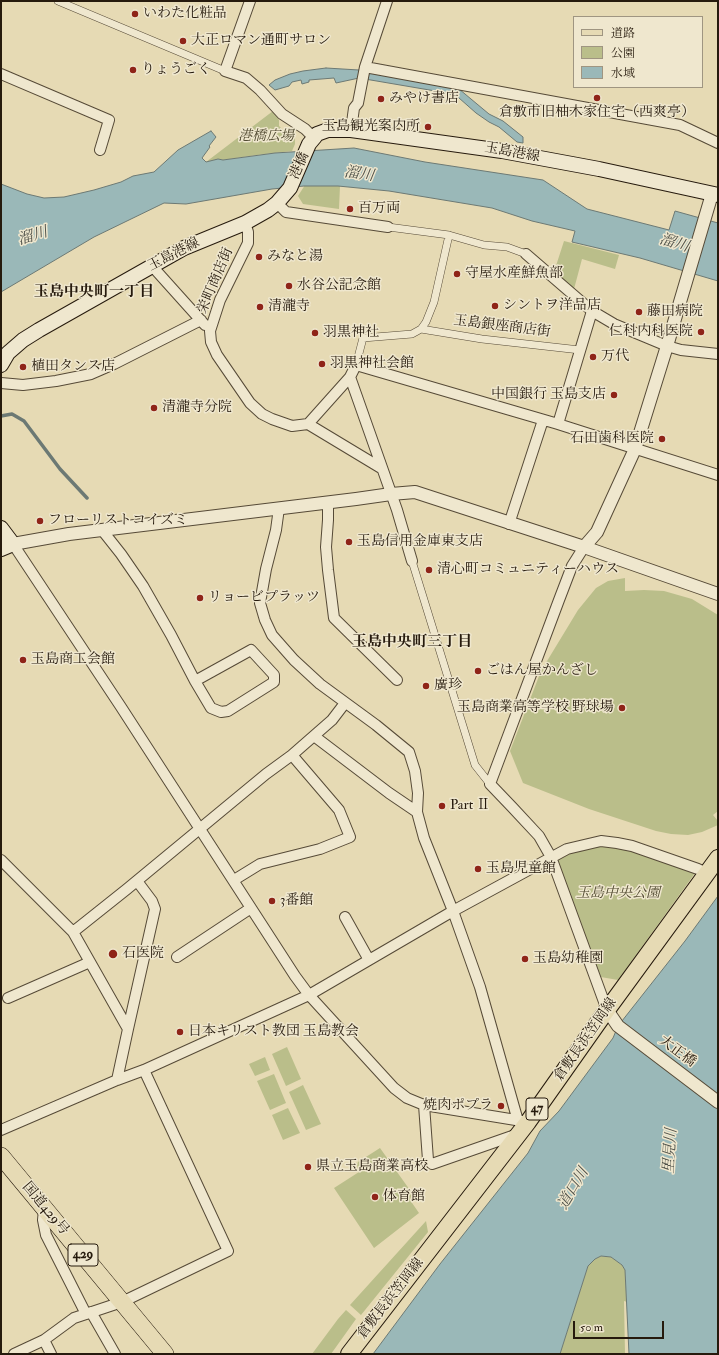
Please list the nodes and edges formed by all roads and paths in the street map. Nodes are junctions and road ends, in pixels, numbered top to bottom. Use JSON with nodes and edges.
{"nodes":[{"id":1,"x":58,"y":1,"type":"edge"},
{"id":2,"x":250,"y":1,"type":"edge"},
{"id":3,"x":387,"y":1,"type":"edge"},
{"id":4,"x":365,"y":66,"type":"junction"},
{"id":5,"x":225,"y":71,"type":"junction"},
{"id":6,"x":1,"y":74,"type":"edge"},
{"id":7,"x":351,"y":130,"type":"junction"},
{"id":8,"x":312,"y":141,"type":"junction"},
{"id":9,"x":718,"y":143,"type":"edge"},
{"id":10,"x":100,"y":150,"type":"dead end"},
{"id":11,"x":290,"y":188,"type":"joint"},
{"id":12,"x":715,"y":194,"type":"edge"},
{"id":13,"x":277,"y":203,"type":"junction"},
{"id":14,"x":245,"y":223,"type":"junction"},
{"id":15,"x":388,"y":227,"type":"joint"},
{"id":16,"x":449,"y":236,"type":"junction"},
{"id":17,"x":526,"y":254,"type":"joint"},
{"id":18,"x":152,"y":266,"type":"junction"},
{"id":19,"x":592,"y":310,"type":"junction"},
{"id":20,"x":201,"y":320,"type":"junction"},
{"id":21,"x":421,"y":329,"type":"junction"},
{"id":22,"x":210,"y":331,"type":"junction"},
{"id":23,"x":668,"y":346,"type":"junction"},
{"id":24,"x":580,"y":350,"type":"junction"},
{"id":25,"x":718,"y":354,"type":"edge"},
{"id":26,"x":1,"y":365,"type":"edge"},
{"id":27,"x":356,"y":365,"type":"junction"},
{"id":28,"x":350,"y":377,"type":"junction"},
{"id":29,"x":1,"y":383,"type":"edge"},
{"id":30,"x":543,"y":420,"type":"junction"},
{"id":31,"x":308,"y":424,"type":"junction"},
{"id":32,"x":558,"y":424,"type":"junction"},
{"id":33,"x":635,"y":449,"type":"junction"},
{"id":34,"x":381,"y":468,"type":"junction"},
{"id":35,"x":718,"y":475,"type":"edge"},
{"id":36,"x":391,"y":494,"type":"junction"},
{"id":37,"x":328,"y":503,"type":"junction"},
{"id":38,"x":280,"y":508,"type":"junction"},
{"id":39,"x":509,"y":524,"type":"junction"},
{"id":40,"x":1,"y":528,"type":"edge"},
{"id":41,"x":102,"y":530,"type":"junction"},
{"id":42,"x":7,"y":547,"type":"edge"},
{"id":43,"x":584,"y":547,"type":"junction"},
{"id":44,"x":412,"y":561,"type":"joint"},
{"id":45,"x":718,"y":594,"type":"edge"},
{"id":46,"x":397,"y":680,"type":"dead end"},
{"id":47,"x":195,"y":681,"type":"junction"},
{"id":48,"x":345,"y":703,"type":"junction"},
{"id":49,"x":314,"y":736,"type":"junction"},
{"id":50,"x":292,"y":755,"type":"junction"},
{"id":51,"x":490,"y":784,"type":"junction"},
{"id":52,"x":416,"y":812,"type":"junction"},
{"id":53,"x":200,"y":828,"type":"junction"},
{"id":54,"x":551,"y":857,"type":"junction"},
{"id":55,"x":718,"y":858,"type":"edge"},
{"id":56,"x":1,"y":860,"type":"edge"},
{"id":57,"x":707,"y":873,"type":"junction"},
{"id":58,"x":234,"y":880,"type":"junction"},
{"id":59,"x":137,"y":881,"type":"junction"},
{"id":60,"x":251,"y":908,"type":"junction"},
{"id":61,"x":453,"y":911,"type":"junction"},
{"id":62,"x":345,"y":917,"type":"dead end"},
{"id":63,"x":73,"y":932,"type":"junction"},
{"id":64,"x":177,"y":957,"type":"dead end"},
{"id":65,"x":369,"y":960,"type":"junction"},
{"id":66,"x":90,"y":962,"type":"junction"},
{"id":67,"x":309,"y":995,"type":"junction"},
{"id":68,"x":8,"y":998,"type":"dead end"},
{"id":69,"x":608,"y":1010,"type":"junction"},
{"id":70,"x":128,"y":1029,"type":"junction"},
{"id":71,"x":144,"y":1070,"type":"junction"},
{"id":72,"x":117,"y":1080,"type":"junction"},
{"id":73,"x":718,"y":1102,"type":"edge"},
{"id":74,"x":424,"y":1105,"type":"junction"},
{"id":75,"x":522,"y":1125,"type":"junction"},
{"id":76,"x":1,"y":1130,"type":"edge"},
{"id":77,"x":1,"y":1156,"type":"edge"},
{"id":78,"x":44,"y":1209,"type":"junction"},
{"id":79,"x":122,"y":1302,"type":"junction"},
{"id":80,"x":89,"y":1313,"type":"junction"},
{"id":81,"x":44,"y":1340,"type":"junction"},
{"id":82,"x":14,"y":1354,"type":"edge"},
{"id":83,"x":51,"y":1354,"type":"edge"},
{"id":84,"x":115,"y":1354,"type":"edge"},
{"id":85,"x":166,"y":1354,"type":"edge"},
{"id":86,"x":349,"y":1354,"type":"edge"}],
"edges":[{"from":1,"to":5,"type":"street"},
{"from":2,"to":5,"type":"street"},
{"from":3,"to":4,"type":"street"},
{"from":4,"to":7,"type":"street"},
{"from":4,"to":9,"type":"street"},
{"from":5,"to":8,"type":"street"},
{"from":6,"to":10,"type":"street"},
{"from":7,"to":8,"type":"main road","name":"玉島港線"},
{"from":7,"to":12,"type":"main road","name":"玉島港線"},
{"from":8,"to":11,"type":"main road","name":"港橋"},
{"from":11,"to":13,"type":"main road","name":"玉島港線"},
{"from":12,"to":23,"type":"street"},
{"from":13,"to":14,"type":"main road","name":"玉島港線"},
{"from":13,"to":15,"type":"street"},
{"from":14,"to":18,"type":"main road","name":"玉島港線"},
{"from":14,"to":22,"type":"street","name":"栄町商店街"},
{"from":15,"to":16,"type":"street"},
{"from":16,"to":17,"type":"street"},
{"from":16,"to":21,"type":"street"},
{"from":17,"to":19,"type":"street"},
{"from":18,"to":20,"type":"street"},
{"from":18,"to":26,"type":"main road","name":"玉島港線"},
{"from":19,"to":23,"type":"street"},
{"from":19,"to":24,"type":"street"},
{"from":20,"to":22,"type":"street"},
{"from":20,"to":29,"type":"street"},
{"from":21,"to":24,"type":"street","name":"玉島銀座商店街"},
{"from":21,"to":27,"type":"street","name":"玉島銀座商店街"},
{"from":22,"to":31,"type":"street","name":"栄町商店街"},
{"from":23,"to":25,"type":"street"},
{"from":23,"to":33,"type":"street"},
{"from":24,"to":32,"type":"street"},
{"from":27,"to":28,"type":"street"},
{"from":27,"to":30,"type":"street"},
{"from":28,"to":31,"type":"street"},
{"from":28,"to":34,"type":"street"},
{"from":30,"to":32,"type":"street"},
{"from":30,"to":39,"type":"street"},
{"from":31,"to":34,"type":"street"},
{"from":32,"to":33,"type":"street"},
{"from":33,"to":35,"type":"street"},
{"from":33,"to":43,"type":"street"},
{"from":34,"to":36,"type":"street"},
{"from":36,"to":37,"type":"street"},
{"from":36,"to":39,"type":"street"},
{"from":36,"to":44,"type":"street"},
{"from":37,"to":38,"type":"street"},
{"from":37,"to":46,"type":"street"},
{"from":38,"to":41,"type":"street"},
{"from":38,"to":48,"type":"street"},
{"from":39,"to":43,"type":"street"},
{"from":40,"to":42,"type":"main road"},
{"from":41,"to":42,"type":"street"},
{"from":41,"to":47,"type":"street"},
{"from":42,"to":53,"type":"street"},
{"from":43,"to":45,"type":"street"},
{"from":43,"to":51,"type":"street"},
{"from":44,"to":51,"type":"street"},
{"from":47,"to":47,"type":"street"},
{"from":48,"to":49,"type":"street"},
{"from":48,"to":52,"type":"street"},
{"from":49,"to":50,"type":"street"},
{"from":49,"to":52,"type":"street"},
{"from":50,"to":53,"type":"street"},
{"from":50,"to":58,"type":"street"},
{"from":51,"to":54,"type":"street"},
{"from":52,"to":61,"type":"street"},
{"from":53,"to":58,"type":"street"},
{"from":53,"to":59,"type":"street"},
{"from":54,"to":57,"type":"street"},
{"from":54,"to":61,"type":"street"},
{"from":54,"to":69,"type":"street"},
{"from":55,"to":57,"type":"main road","name":"倉敷長浜笠岡線","number":"47"},
{"from":56,"to":63,"type":"street"},
{"from":57,"to":69,"type":"main road","name":"倉敷長浜笠岡線","number":"47"},
{"from":58,"to":60,"type":"street"},
{"from":59,"to":63,"type":"street"},
{"from":59,"to":70,"type":"street"},
{"from":60,"to":64,"type":"street"},
{"from":60,"to":67,"type":"street"},
{"from":61,"to":65,"type":"street"},
{"from":61,"to":75,"type":"street"},
{"from":62,"to":65,"type":"street"},
{"from":63,"to":66,"type":"street"},
{"from":65,"to":67,"type":"street"},
{"from":66,"to":68,"type":"street"},
{"from":66,"to":70,"type":"street"},
{"from":67,"to":71,"type":"street"},
{"from":67,"to":74,"type":"street"},
{"from":69,"to":73,"type":"street","name":"大正橋"},
{"from":69,"to":75,"type":"main road","name":"倉敷長浜笠岡線","number":"47"},
{"from":70,"to":72,"type":"street"},
{"from":71,"to":72,"type":"street"},
{"from":71,"to":79,"type":"street"},
{"from":72,"to":76,"type":"street"},
{"from":74,"to":75,"type":"street"},
{"from":74,"to":75,"type":"street"},
{"from":75,"to":86,"type":"main road","name":"倉敷長浜笠岡線","number":"47"},
{"from":77,"to":78,"type":"highway","name":"国道429号","number":"429"},
{"from":78,"to":79,"type":"highway","name":"国道429号","number":"429"},
{"from":78,"to":80,"type":"street"},
{"from":79,"to":80,"type":"street"},
{"from":79,"to":85,"type":"highway","name":"国道429号","number":"429"},
{"from":80,"to":81,"type":"street"},
{"from":80,"to":84,"type":"street"},
{"from":81,"to":82,"type":"street"},
{"from":81,"to":83,"type":"street"}]}
